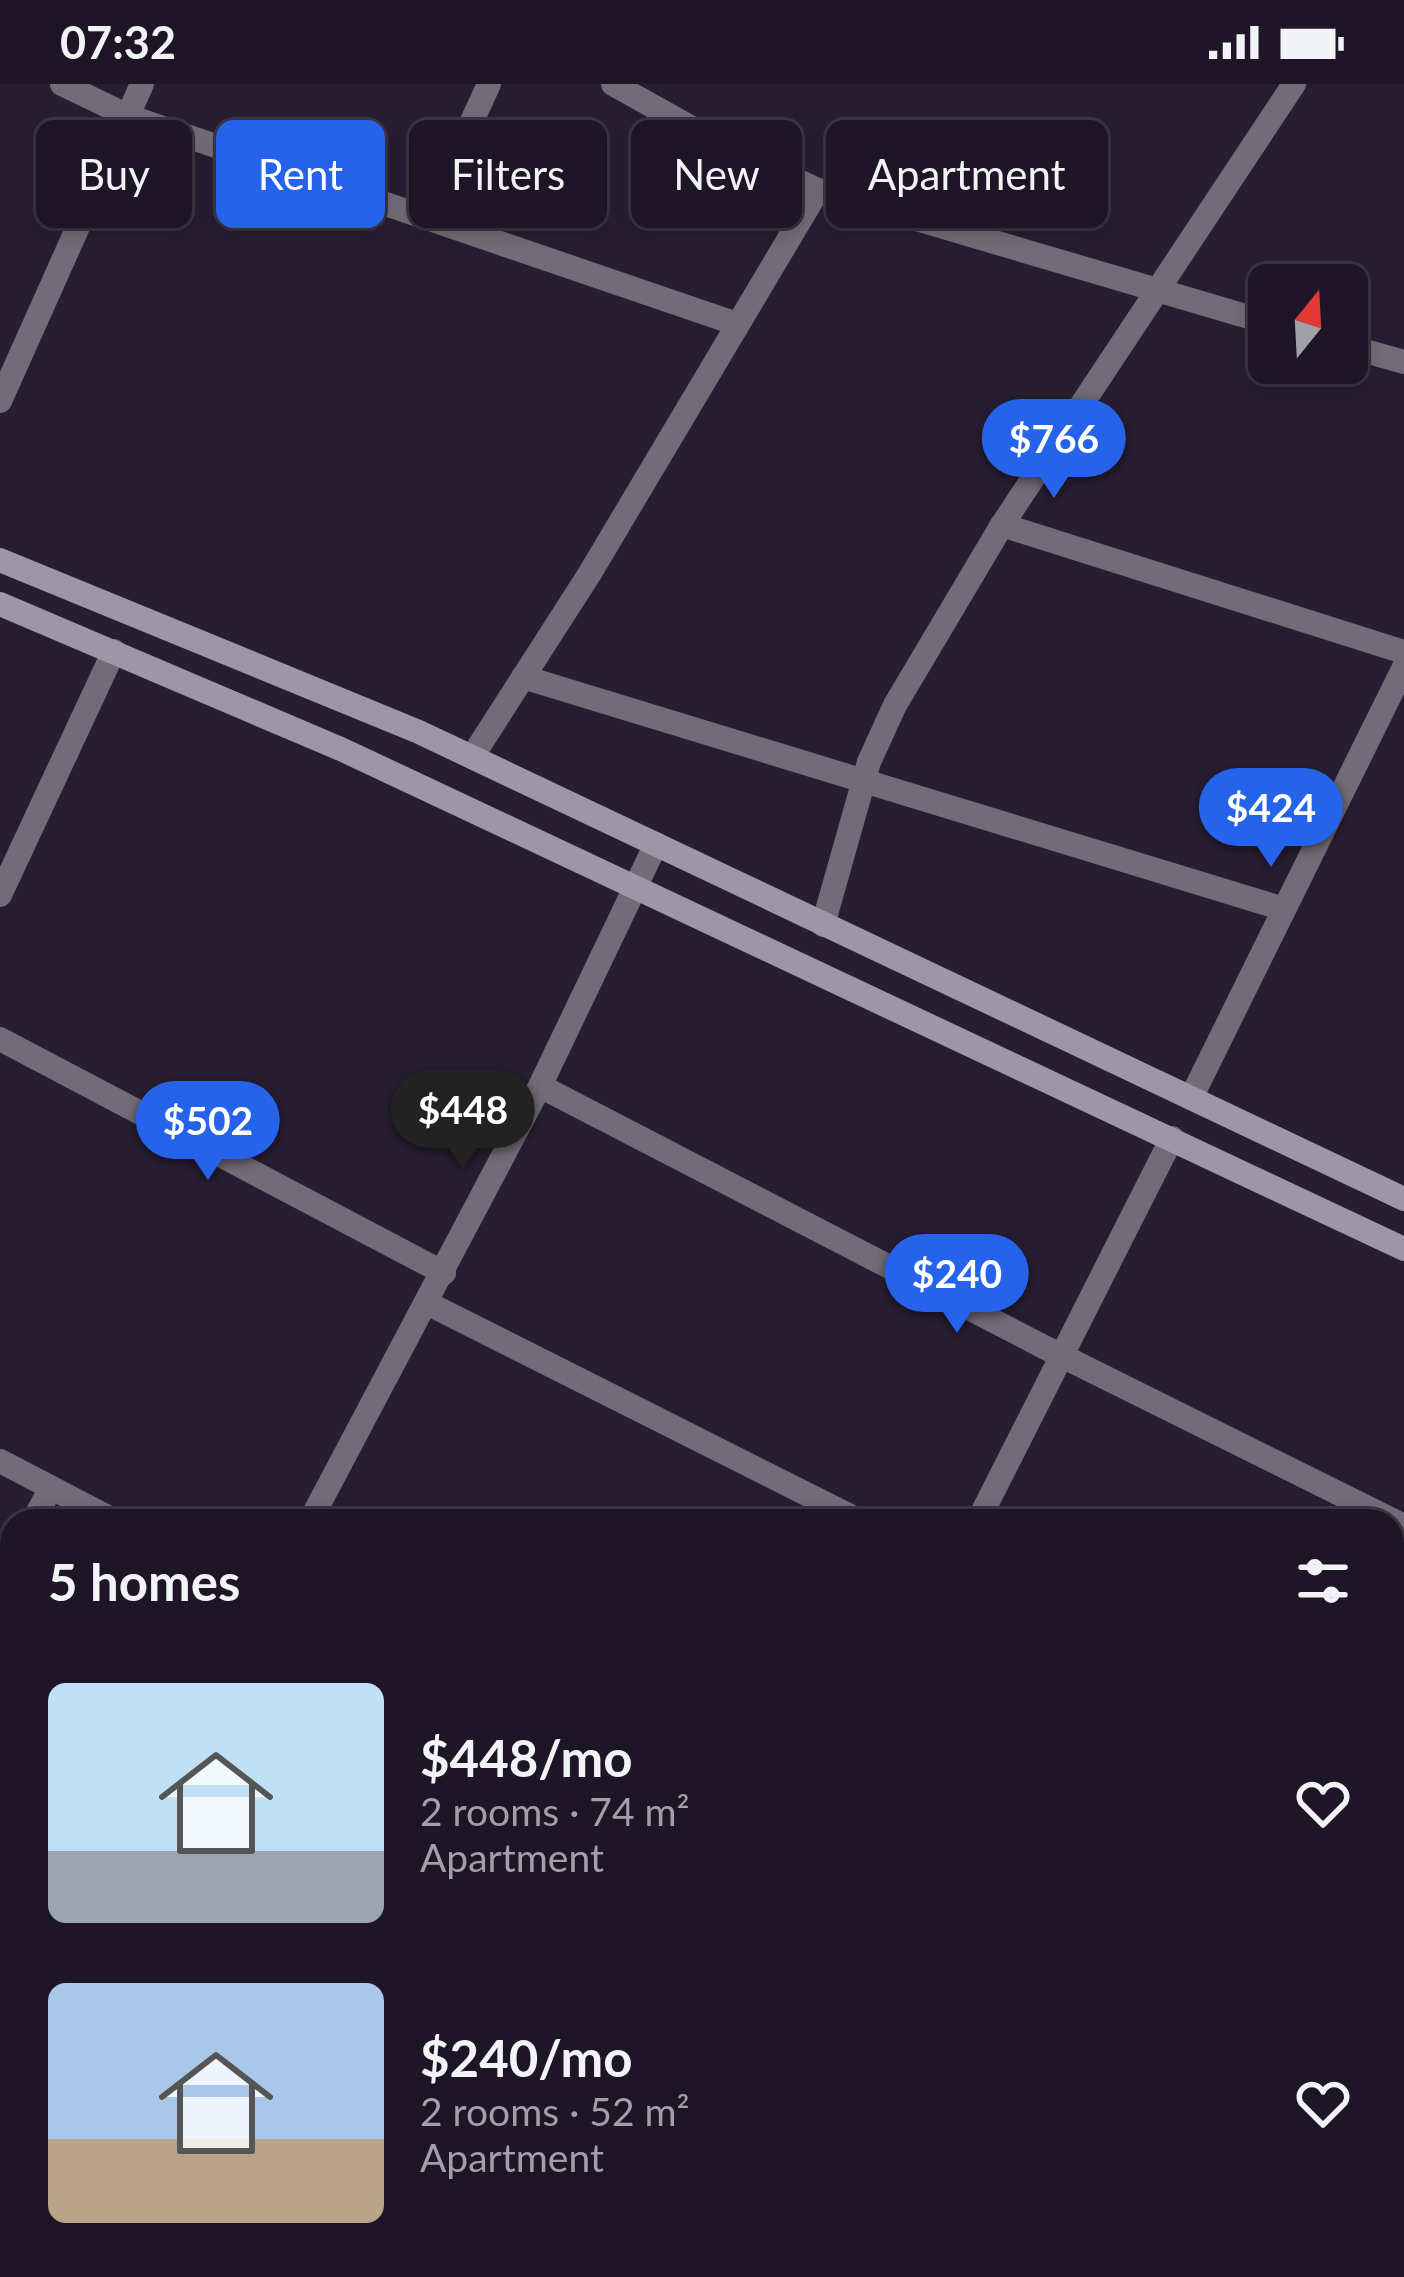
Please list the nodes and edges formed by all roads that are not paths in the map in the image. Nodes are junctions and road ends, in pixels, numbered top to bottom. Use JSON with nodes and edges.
{"nodes":[{"id":1,"x":62,"y":84,"type":"edge"},
{"id":2,"x":142,"y":84,"type":"edge"},
{"id":3,"x":488,"y":84,"type":"edge"},
{"id":4,"x":613,"y":84,"type":"edge"},
{"id":5,"x":1294,"y":84,"type":"edge"},
{"id":6,"x":128,"y":116,"type":"junction"},
{"id":7,"x":472,"y":120,"type":"edge"},
{"id":8,"x":818,"y":190,"type":"junction"},
{"id":9,"x":409,"y":211,"type":"edge"},
{"id":10,"x":460,"y":228,"type":"edge"},
{"id":11,"x":1160,"y":289,"type":"junction"},
{"id":12,"x":1248,"y":316,"type":"edge"},
{"id":13,"x":737,"y":324,"type":"junction"},
{"id":14,"x":1368,"y":352,"type":"edge"},
{"id":15,"x":1404,"y":362,"type":"edge"},
{"id":16,"x":4,"y":384,"type":"edge"},
{"id":17,"x":1002,"y":525,"type":"junction"},
{"id":18,"x":0,"y":560,"type":"edge"},
{"id":19,"x":0,"y":604,"type":"edge"},
{"id":20,"x":114,"y":651,"type":"junction"},
{"id":21,"x":1404,"y":652,"type":"edge"},
{"id":22,"x":1404,"y":667,"type":"edge"},
{"id":23,"x":524,"y":677,"type":"junction"},
{"id":24,"x":472,"y":758,"type":"junction"},
{"id":25,"x":863,"y":781,"type":"junction"},
{"id":26,"x":656,"y":844,"type":"junction"},
{"id":27,"x":634,"y":889,"type":"junction"},
{"id":28,"x":0,"y":895,"type":"edge"},
{"id":29,"x":1284,"y":909,"type":"junction"},
{"id":30,"x":823,"y":925,"type":"junction"},
{"id":31,"x":0,"y":1039,"type":"edge"},
{"id":32,"x":541,"y":1086,"type":"junction"},
{"id":33,"x":1191,"y":1098,"type":"junction"},
{"id":34,"x":1172,"y":1138,"type":"junction"},
{"id":35,"x":1404,"y":1199,"type":"edge"},
{"id":36,"x":1404,"y":1250,"type":"edge"},
{"id":37,"x":444,"y":1273,"type":"junction"},
{"id":38,"x":427,"y":1303,"type":"junction"},
{"id":39,"x":1064,"y":1357,"type":"junction"},
{"id":40,"x":0,"y":1461,"type":"edge"},
{"id":41,"x":51,"y":1488,"type":"junction"},
{"id":42,"x":40,"y":1509,"type":"edge"},
{"id":43,"x":92,"y":1509,"type":"edge"},
{"id":44,"x":316,"y":1509,"type":"edge"},
{"id":45,"x":836,"y":1509,"type":"edge"},
{"id":46,"x":984,"y":1509,"type":"edge"},
{"id":47,"x":1370,"y":1509,"type":"edge"}],
"edges":[{"from":1,"to":6,"type":"street"},
{"from":2,"to":6,"type":"street"},
{"from":3,"to":7,"type":"street"},
{"from":4,"to":8,"type":"street"},
{"from":5,"to":11,"type":"street"},
{"from":6,"to":9,"type":"street"},
{"from":6,"to":16,"type":"street"},
{"from":8,"to":11,"type":"street"},
{"from":8,"to":13,"type":"street"},
{"from":10,"to":13,"type":"street"},
{"from":11,"to":12,"type":"street"},
{"from":11,"to":17,"type":"street"},
{"from":13,"to":23,"type":"street"},
{"from":14,"to":15,"type":"street"},
{"from":17,"to":21,"type":"street"},
{"from":17,"to":25,"type":"street"},
{"from":18,"to":24,"type":"main road"},
{"from":19,"to":20,"type":"main road"},
{"from":20,"to":27,"type":"main road"},
{"from":20,"to":28,"type":"street"},
{"from":22,"to":29,"type":"street"},
{"from":23,"to":24,"type":"street"},
{"from":23,"to":25,"type":"street"},
{"from":24,"to":26,"type":"main road"},
{"from":25,"to":29,"type":"street"},
{"from":25,"to":30,"type":"street"},
{"from":26,"to":27,"type":"street"},
{"from":26,"to":30,"type":"main road"},
{"from":27,"to":32,"type":"street"},
{"from":27,"to":34,"type":"main road"},
{"from":29,"to":33,"type":"street"},
{"from":30,"to":33,"type":"main road"},
{"from":31,"to":37,"type":"street"},
{"from":32,"to":37,"type":"street"},
{"from":32,"to":39,"type":"street"},
{"from":33,"to":35,"type":"main road"},
{"from":34,"to":36,"type":"main road"},
{"from":34,"to":39,"type":"street"},
{"from":37,"to":38,"type":"street"},
{"from":38,"to":44,"type":"street"},
{"from":38,"to":45,"type":"street"},
{"from":39,"to":46,"type":"street"},
{"from":39,"to":47,"type":"street"},
{"from":40,"to":41,"type":"street"},
{"from":41,"to":42,"type":"street"},
{"from":41,"to":43,"type":"street"}]}
